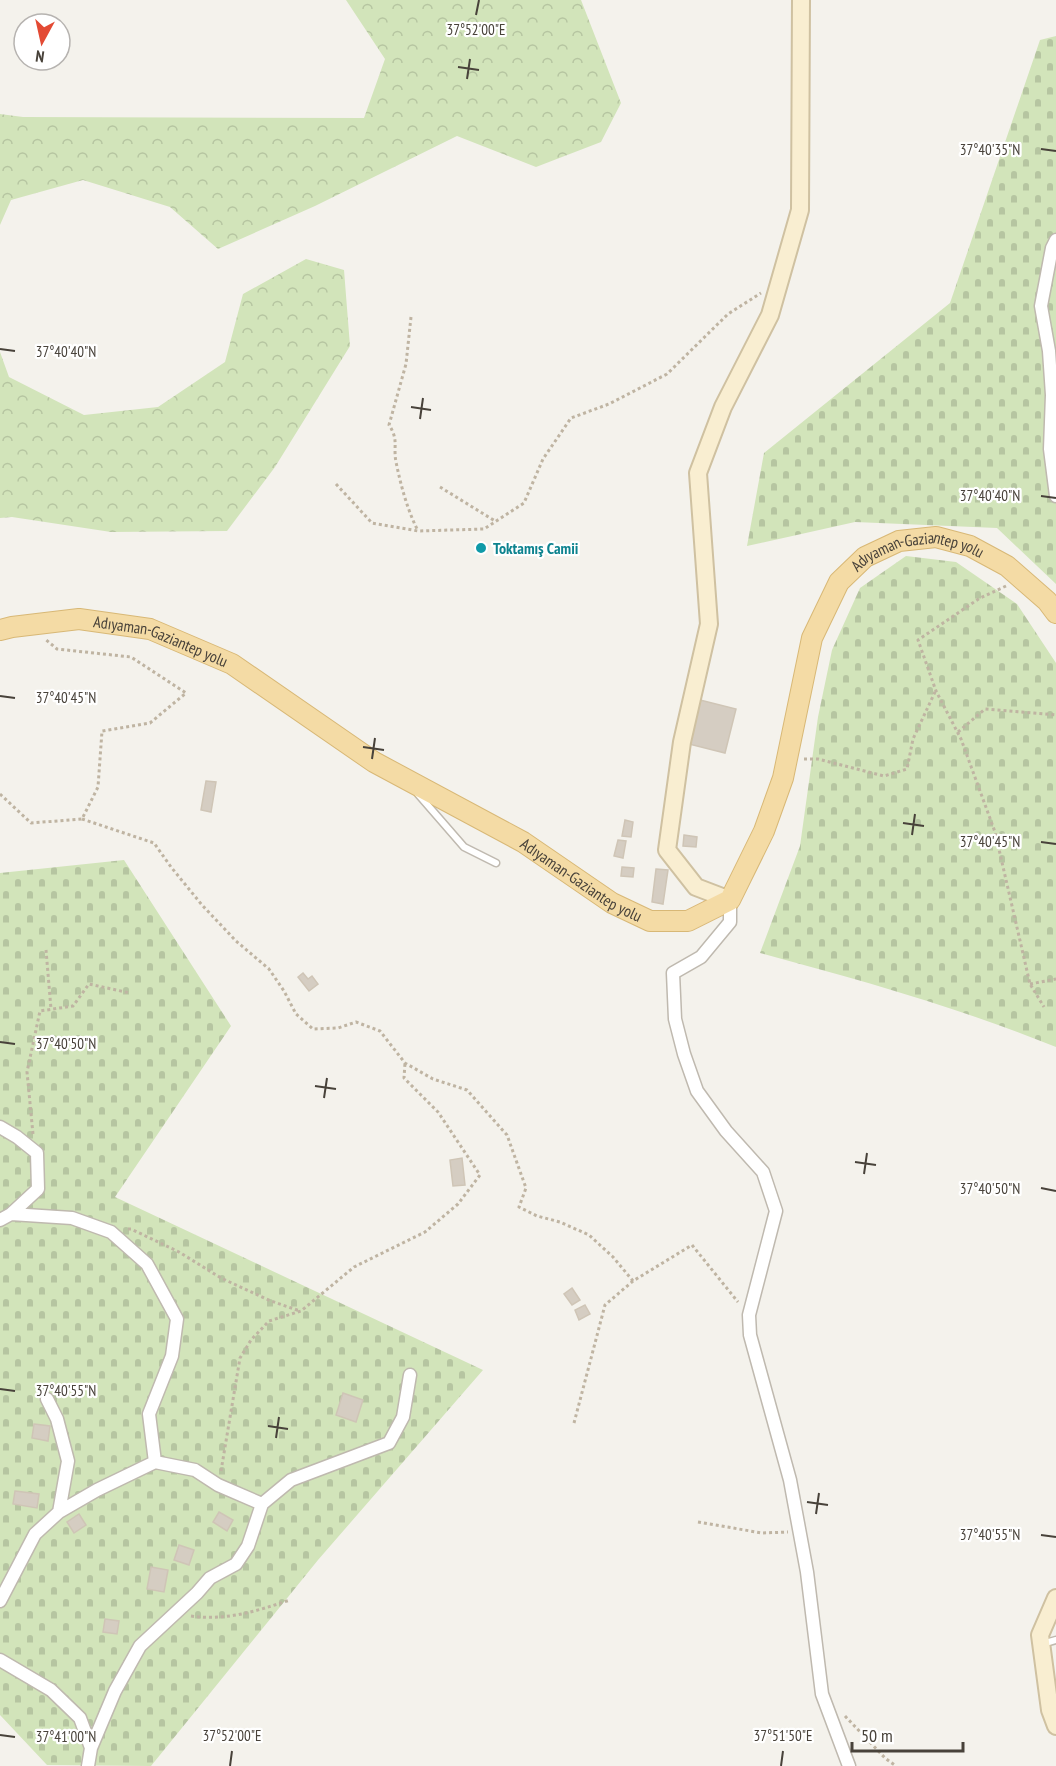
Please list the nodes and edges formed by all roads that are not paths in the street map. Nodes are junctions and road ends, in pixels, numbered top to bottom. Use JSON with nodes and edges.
{"nodes":[{"id":1,"x":801,"y":0,"type":"edge"},
{"id":2,"x":1056,"y":240,"type":"edge"},
{"id":3,"x":1056,"y":496,"type":"edge"},
{"id":4,"x":1056,"y":613,"type":"edge"},
{"id":5,"x":0,"y":630,"type":"edge"},
{"id":6,"x":404,"y":778,"type":"junction"},
{"id":7,"x":496,"y":863,"type":"dead end"},
{"id":8,"x":730,"y":900,"type":"junction"},
{"id":9,"x":0,"y":1127,"type":"edge"},
{"id":10,"x":6,"y":1217,"type":"edge"},
{"id":11,"x":410,"y":1376,"type":"dead end"},
{"id":12,"x":46,"y":1399,"type":"dead end"},
{"id":13,"x":155,"y":1462,"type":"junction"},
{"id":14,"x":262,"y":1504,"type":"junction"},
{"id":15,"x":59,"y":1512,"type":"junction"},
{"id":16,"x":1056,"y":1598,"type":"edge"},
{"id":17,"x":0,"y":1601,"type":"edge"},
{"id":18,"x":1049,"y":1642,"type":"edge"},
{"id":19,"x":0,"y":1660,"type":"edge"},
{"id":20,"x":1056,"y":1726,"type":"edge"},
{"id":21,"x":91,"y":1748,"type":"junction"},
{"id":22,"x":88,"y":1766,"type":"edge"},
{"id":23,"x":849,"y":1766,"type":"edge"}],
"edges":[{"from":1,"to":8,"type":"street"},
{"from":2,"to":3,"type":"street"},
{"from":4,"to":8,"type":"main road","name":"Adıyaman-Gaziantep yolu"},
{"from":5,"to":6,"type":"main road","name":"Adıyaman-Gaziantep yolu"},
{"from":6,"to":7,"type":"lane"},
{"from":6,"to":8,"type":"main road","name":"Adıyaman-Gaziantep yolu"},
{"from":8,"to":23,"type":"street"},
{"from":9,"to":10,"type":"street"},
{"from":10,"to":13,"type":"street"},
{"from":11,"to":14,"type":"street"},
{"from":12,"to":15,"type":"street"},
{"from":13,"to":14,"type":"street"},
{"from":13,"to":15,"type":"street"},
{"from":14,"to":21,"type":"street"},
{"from":15,"to":17,"type":"street"},
{"from":16,"to":18,"type":"street"},
{"from":18,"to":20,"type":"street"},
{"from":19,"to":21,"type":"street"},
{"from":21,"to":22,"type":"street"}]}
